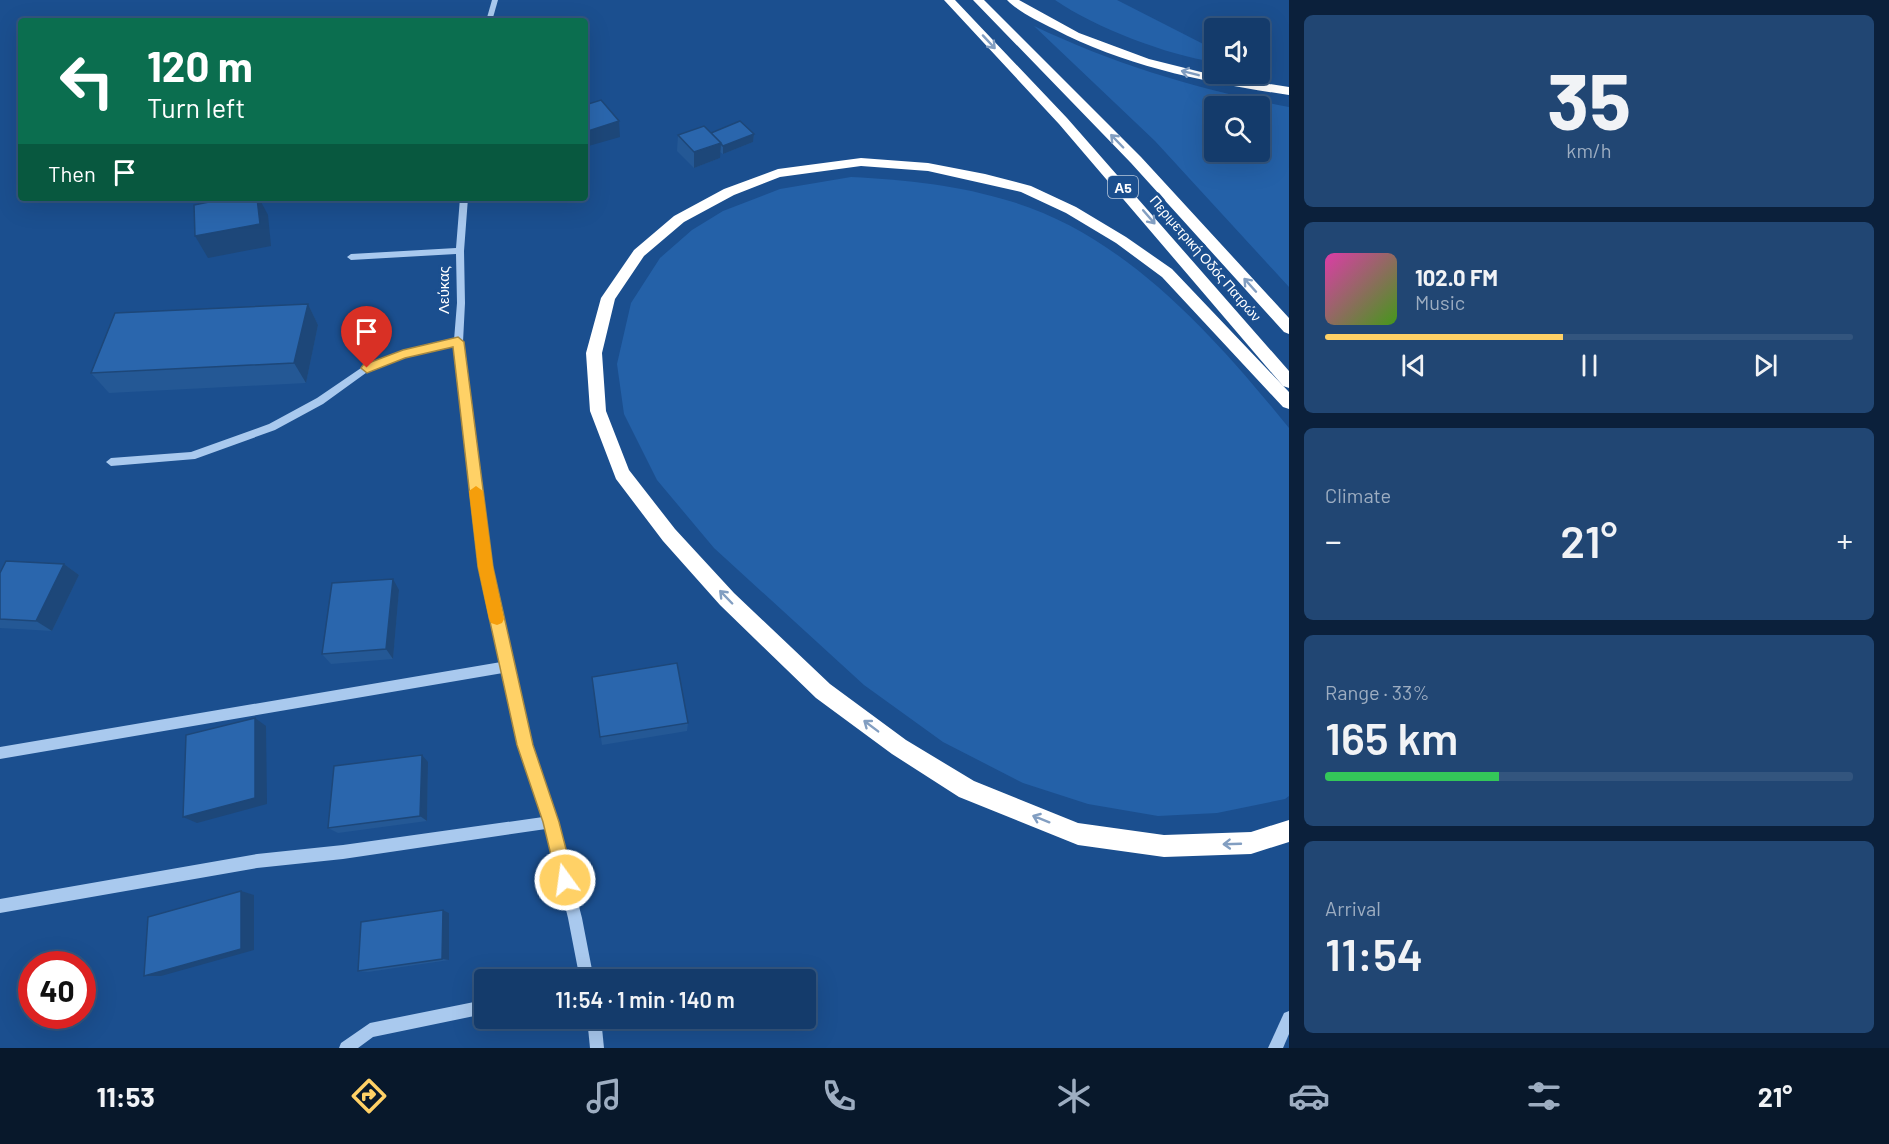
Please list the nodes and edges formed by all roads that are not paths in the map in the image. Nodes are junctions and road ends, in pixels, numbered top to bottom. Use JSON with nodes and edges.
{"nodes":[{"id":1,"x":495,"y":0,"type":"edge"},
{"id":2,"x":949,"y":0,"type":"edge"},
{"id":3,"x":978,"y":0,"type":"edge"},
{"id":4,"x":1012,"y":0,"type":"edge"},
{"id":5,"x":490,"y":18,"type":"edge"},
{"id":6,"x":1289,"y":91,"type":"edge"},
{"id":7,"x":464,"y":201,"type":"edge"},
{"id":8,"x":460,"y":251,"type":"junction"},
{"id":9,"x":351,"y":257,"type":"dead end"},
{"id":10,"x":1289,"y":328,"type":"edge"},
{"id":11,"x":458,"y":342,"type":"junction"},
{"id":12,"x":1289,"y":382,"type":"edge"},
{"id":13,"x":1289,"y":403,"type":"edge"},
{"id":14,"x":111,"y":462,"type":"dead end"},
{"id":15,"x":507,"y":667,"type":"junction"},
{"id":16,"x":0,"y":753,"type":"edge"},
{"id":17,"x":551,"y":822,"type":"junction"},
{"id":18,"x":1289,"y":831,"type":"edge"},
{"id":19,"x":0,"y":906,"type":"edge"},
{"id":20,"x":585,"y":969,"type":"edge"},
{"id":21,"x":474,"y":1009,"type":"edge"},
{"id":22,"x":1289,"y":1018,"type":"edge"},
{"id":23,"x":595,"y":1029,"type":"edge"},
{"id":24,"x":346,"y":1048,"type":"edge"},
{"id":25,"x":597,"y":1048,"type":"edge"},
{"id":26,"x":1275,"y":1048,"type":"edge"}],
"edges":[{"from":1,"to":5,"type":"street"},
{"from":2,"to":12,"type":"highway","name":"Περιμετρική Οδός Πατρών","number":"Α5","one_way":true},
{"from":10,"to":3,"type":"highway","name":"Περιμετρική Οδός Πατρών","number":"Α5","one_way":true},
{"from":6,"to":4,"type":"highway","one_way":true},
{"from":7,"to":8,"type":"street","name":"Λεύκας"},
{"from":8,"to":9,"type":"street"},
{"from":8,"to":11,"type":"street","name":"Λεύκας"},
{"from":11,"to":14,"type":"street"},
{"from":11,"to":15,"type":"street","name":"Λεύκας"},
{"from":18,"to":13,"type":"highway","one_way":true},
{"from":15,"to":16,"type":"street"},
{"from":15,"to":17,"type":"street","name":"Λεύκας"},
{"from":17,"to":19,"type":"street"},
{"from":17,"to":20,"type":"street","name":"Λεύκας"},
{"from":21,"to":24,"type":"street"},
{"from":22,"to":26,"type":"street"},
{"from":23,"to":25,"type":"street"}]}
